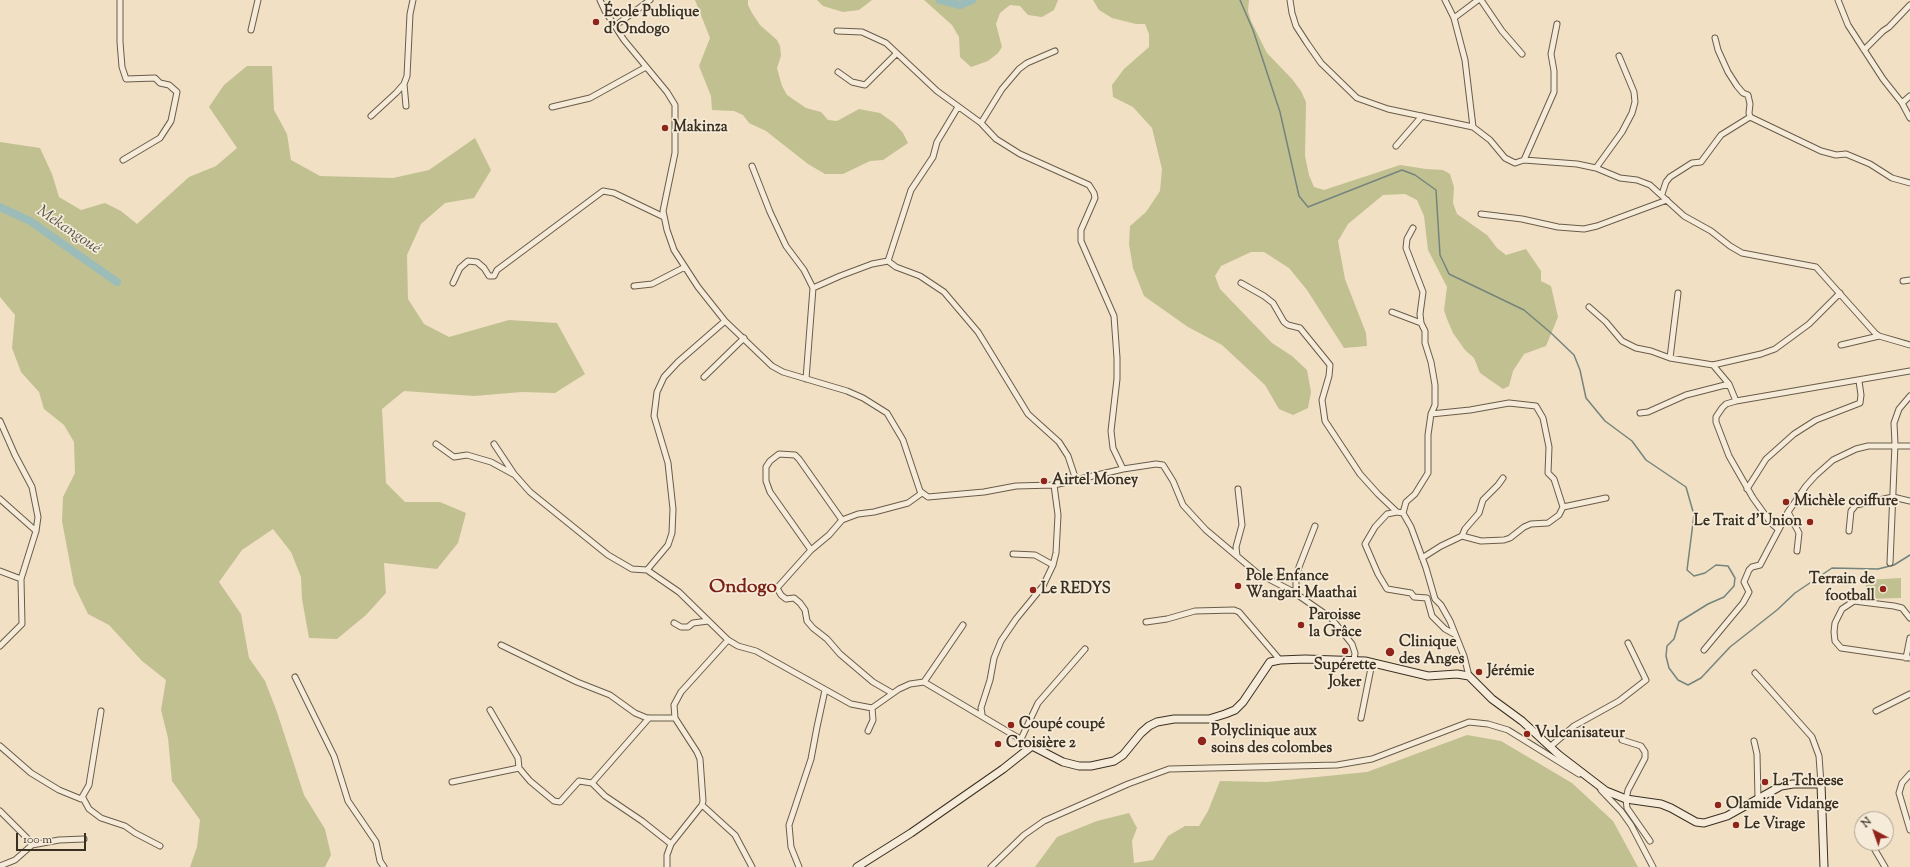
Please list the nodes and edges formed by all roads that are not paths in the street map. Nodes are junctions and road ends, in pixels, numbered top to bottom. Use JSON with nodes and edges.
{"nodes":[{"id":1,"x":120,"y":0,"type":"edge"},
{"id":2,"x":258,"y":0,"type":"edge"},
{"id":3,"x":413,"y":0,"type":"edge"},
{"id":4,"x":600,"y":0,"type":"edge"},
{"id":5,"x":650,"y":0,"type":"edge"},
{"id":6,"x":1290,"y":0,"type":"edge"},
{"id":7,"x":1445,"y":0,"type":"edge"},
{"id":8,"x":1478,"y":0,"type":"edge"},
{"id":9,"x":1481,"y":0,"type":"edge"},
{"id":10,"x":1838,"y":0,"type":"edge"},
{"id":11,"x":1910,"y":5,"type":"edge"},
{"id":12,"x":1454,"y":18,"type":"junction"},
{"id":13,"x":1557,"y":24,"type":"dead end"},
{"id":14,"x":615,"y":26,"type":"junction"},
{"id":15,"x":250,"y":30,"type":"dead end"},
{"id":16,"x":837,"y":30,"type":"dead end"},
{"id":17,"x":1715,"y":38,"type":"dead end"},
{"id":18,"x":1864,"y":50,"type":"junction"},
{"id":19,"x":1055,"y":51,"type":"dead end"},
{"id":20,"x":896,"y":54,"type":"junction"},
{"id":21,"x":1522,"y":54,"type":"dead end"},
{"id":22,"x":1620,"y":56,"type":"dead end"},
{"id":23,"x":646,"y":66,"type":"junction"},
{"id":24,"x":838,"y":72,"type":"dead end"},
{"id":25,"x":404,"y":84,"type":"junction"},
{"id":26,"x":1910,"y":96,"type":"edge"},
{"id":27,"x":1902,"y":103,"type":"junction"},
{"id":28,"x":406,"y":106,"type":"dead end"},
{"id":29,"x":552,"y":108,"type":"dead end"},
{"id":30,"x":958,"y":108,"type":"junction"},
{"id":31,"x":371,"y":116,"type":"dead end"},
{"id":32,"x":1422,"y":116,"type":"junction"},
{"id":33,"x":1750,"y":117,"type":"junction"},
{"id":34,"x":1910,"y":118,"type":"edge"},
{"id":35,"x":981,"y":123,"type":"junction"},
{"id":36,"x":1473,"y":127,"type":"junction"},
{"id":37,"x":1396,"y":146,"type":"dead end"},
{"id":38,"x":123,"y":160,"type":"dead end"},
{"id":39,"x":1524,"y":160,"type":"junction"},
{"id":40,"x":752,"y":166,"type":"dead end"},
{"id":41,"x":1596,"y":168,"type":"junction"},
{"id":42,"x":1910,"y":183,"type":"edge"},
{"id":43,"x":1662,"y":194,"type":"junction"},
{"id":44,"x":1666,"y":200,"type":"junction"},
{"id":45,"x":1481,"y":214,"type":"dead end"},
{"id":46,"x":664,"y":217,"type":"junction"},
{"id":47,"x":1413,"y":228,"type":"dead end"},
{"id":48,"x":893,"y":246,"type":"junction"},
{"id":49,"x":888,"y":261,"type":"junction"},
{"id":50,"x":684,"y":266,"type":"junction"},
{"id":51,"x":896,"y":267,"type":"junction"},
{"id":52,"x":1910,"y":280,"type":"edge"},
{"id":53,"x":1903,"y":281,"type":"dead end"},
{"id":54,"x":453,"y":283,"type":"dead end"},
{"id":55,"x":1242,"y":283,"type":"dead end"},
{"id":56,"x":634,"y":286,"type":"dead end"},
{"id":57,"x":813,"y":288,"type":"junction"},
{"id":58,"x":1678,"y":292,"type":"dead end"},
{"id":59,"x":1840,"y":293,"type":"junction"},
{"id":60,"x":1590,"y":307,"type":"dead end"},
{"id":61,"x":1392,"y":312,"type":"dead end"},
{"id":62,"x":725,"y":321,"type":"junction"},
{"id":63,"x":1421,"y":323,"type":"junction"},
{"id":64,"x":1879,"y":336,"type":"junction"},
{"id":65,"x":744,"y":338,"type":"junction"},
{"id":66,"x":1840,"y":345,"type":"dead end"},
{"id":67,"x":1910,"y":345,"type":"edge"},
{"id":68,"x":1670,"y":358,"type":"junction"},
{"id":69,"x":1713,"y":365,"type":"junction"},
{"id":70,"x":1910,"y":371,"type":"edge"},
{"id":71,"x":704,"y":377,"type":"dead end"},
{"id":72,"x":806,"y":379,"type":"junction"},
{"id":73,"x":1858,"y":381,"type":"junction"},
{"id":74,"x":1730,"y":384,"type":"junction"},
{"id":75,"x":1910,"y":396,"type":"edge"},
{"id":76,"x":1736,"y":401,"type":"junction"},
{"id":77,"x":1640,"y":413,"type":"dead end"},
{"id":78,"x":1431,"y":414,"type":"junction"},
{"id":79,"x":0,"y":421,"type":"edge"},
{"id":80,"x":436,"y":444,"type":"dead end"},
{"id":81,"x":494,"y":444,"type":"dead end"},
{"id":82,"x":1895,"y":444,"type":"junction"},
{"id":83,"x":1910,"y":446,"type":"edge"},
{"id":84,"x":1124,"y":469,"type":"junction"},
{"id":85,"x":514,"y":474,"type":"junction"},
{"id":86,"x":1502,"y":478,"type":"dead end"},
{"id":87,"x":1076,"y":480,"type":"junction"},
{"id":88,"x":1054,"y":485,"type":"junction"},
{"id":89,"x":1238,"y":489,"type":"dead end"},
{"id":90,"x":1747,"y":489,"type":"junction"},
{"id":91,"x":922,"y":493,"type":"junction"},
{"id":92,"x":1893,"y":497,"type":"junction"},
{"id":93,"x":1606,"y":498,"type":"dead end"},
{"id":94,"x":0,"y":499,"type":"edge"},
{"id":95,"x":1910,"y":501,"type":"edge"},
{"id":96,"x":1563,"y":507,"type":"junction"},
{"id":97,"x":1788,"y":512,"type":"junction"},
{"id":98,"x":1400,"y":513,"type":"junction"},
{"id":99,"x":842,"y":520,"type":"junction"},
{"id":100,"x":1315,"y":526,"type":"dead end"},
{"id":101,"x":1778,"y":529,"type":"junction"},
{"id":102,"x":1849,"y":531,"type":"dead end"},
{"id":103,"x":36,"y":532,"type":"junction"},
{"id":104,"x":1462,"y":536,"type":"junction"},
{"id":105,"x":811,"y":550,"type":"junction"},
{"id":106,"x":1797,"y":551,"type":"dead end"},
{"id":107,"x":1013,"y":554,"type":"dead end"},
{"id":108,"x":1237,"y":556,"type":"junction"},
{"id":109,"x":1422,"y":558,"type":"junction"},
{"id":110,"x":1890,"y":563,"type":"dead end"},
{"id":111,"x":1053,"y":565,"type":"junction"},
{"id":112,"x":647,"y":570,"type":"junction"},
{"id":113,"x":0,"y":571,"type":"edge"},
{"id":114,"x":20,"y":579,"type":"junction"},
{"id":115,"x":1296,"y":594,"type":"junction"},
{"id":116,"x":1910,"y":618,"type":"edge"},
{"id":117,"x":708,"y":621,"type":"junction"},
{"id":118,"x":1146,"y":622,"type":"dead end"},
{"id":119,"x":674,"y":623,"type":"dead end"},
{"id":120,"x":963,"y":625,"type":"dead end"},
{"id":121,"x":1454,"y":634,"type":"junction"},
{"id":122,"x":1910,"y":638,"type":"edge"},
{"id":123,"x":728,"y":640,"type":"junction"},
{"id":124,"x":1628,"y":643,"type":"dead end"},
{"id":125,"x":501,"y":645,"type":"dead end"},
{"id":126,"x":0,"y":646,"type":"edge"},
{"id":127,"x":1085,"y":649,"type":"dead end"},
{"id":128,"x":1704,"y":650,"type":"dead end"},
{"id":129,"x":1908,"y":658,"type":"edge"},
{"id":130,"x":1280,"y":660,"type":"junction"},
{"id":131,"x":1354,"y":660,"type":"junction"},
{"id":132,"x":1372,"y":663,"type":"junction"},
{"id":133,"x":1755,"y":673,"type":"dead end"},
{"id":134,"x":1469,"y":676,"type":"junction"},
{"id":135,"x":294,"y":677,"type":"dead end"},
{"id":136,"x":924,"y":682,"type":"junction"},
{"id":137,"x":825,"y":690,"type":"junction"},
{"id":138,"x":892,"y":694,"type":"junction"},
{"id":139,"x":1910,"y":694,"type":"edge"},
{"id":140,"x":872,"y":708,"type":"junction"},
{"id":141,"x":101,"y":710,"type":"dead end"},
{"id":142,"x":490,"y":710,"type":"dead end"},
{"id":143,"x":1876,"y":711,"type":"dead end"},
{"id":144,"x":982,"y":714,"type":"junction"},
{"id":145,"x":649,"y":718,"type":"junction"},
{"id":146,"x":675,"y":718,"type":"junction"},
{"id":147,"x":1361,"y":718,"type":"dead end"},
{"id":148,"x":868,"y":731,"type":"dead end"},
{"id":149,"x":1021,"y":739,"type":"junction"},
{"id":150,"x":1622,"y":740,"type":"dead end"},
{"id":151,"x":1754,"y":741,"type":"dead end"},
{"id":152,"x":0,"y":746,"type":"edge"},
{"id":153,"x":1032,"y":746,"type":"junction"},
{"id":154,"x":1550,"y":747,"type":"junction"},
{"id":155,"x":519,"y":768,"type":"junction"},
{"id":156,"x":1910,"y":774,"type":"edge"},
{"id":157,"x":452,"y":782,"type":"dead end"},
{"id":158,"x":592,"y":783,"type":"junction"},
{"id":159,"x":1821,"y":784,"type":"junction"},
{"id":160,"x":83,"y":798,"type":"junction"},
{"id":161,"x":1626,"y":799,"type":"junction"},
{"id":162,"x":1758,"y":799,"type":"junction"},
{"id":163,"x":702,"y":805,"type":"junction"},
{"id":164,"x":0,"y":811,"type":"edge"},
{"id":165,"x":1910,"y":830,"type":"edge"},
{"id":166,"x":84,"y":839,"type":"dead end"},
{"id":167,"x":1650,"y":841,"type":"dead end"},
{"id":168,"x":670,"y":844,"type":"junction"},
{"id":169,"x":32,"y":845,"type":"junction"},
{"id":170,"x":160,"y":846,"type":"dead end"},
{"id":171,"x":1875,"y":851,"type":"edge"},
{"id":172,"x":0,"y":866,"type":"edge"},
{"id":173,"x":384,"y":867,"type":"edge"},
{"id":174,"x":667,"y":867,"type":"edge"},
{"id":175,"x":752,"y":867,"type":"edge"},
{"id":176,"x":799,"y":867,"type":"edge"},
{"id":177,"x":857,"y":867,"type":"edge"},
{"id":178,"x":991,"y":867,"type":"edge"},
{"id":179,"x":1653,"y":867,"type":"edge"},
{"id":180,"x":1824,"y":867,"type":"edge"},
{"id":181,"x":1886,"y":867,"type":"edge"}],
"edges":[{"from":1,"to":38,"type":"street"},
{"from":2,"to":15,"type":"street"},
{"from":3,"to":25,"type":"street"},
{"from":4,"to":14,"type":"street"},
{"from":5,"to":14,"type":"street"},
{"from":6,"to":32,"type":"street"},
{"from":7,"to":12,"type":"street"},
{"from":8,"to":12,"type":"street"},
{"from":9,"to":21,"type":"street"},
{"from":10,"to":18,"type":"street"},
{"from":11,"to":18,"type":"street"},
{"from":12,"to":36,"type":"street"},
{"from":13,"to":39,"type":"street"},
{"from":14,"to":23,"type":"street"},
{"from":16,"to":20,"type":"street"},
{"from":17,"to":33,"type":"street"},
{"from":18,"to":27,"type":"street"},
{"from":19,"to":35,"type":"street"},
{"from":20,"to":24,"type":"street"},
{"from":20,"to":30,"type":"street"},
{"from":22,"to":41,"type":"street"},
{"from":23,"to":29,"type":"street"},
{"from":23,"to":46,"type":"street"},
{"from":25,"to":28,"type":"street"},
{"from":25,"to":31,"type":"street"},
{"from":26,"to":27,"type":"street"},
{"from":27,"to":34,"type":"street"},
{"from":30,"to":35,"type":"street"},
{"from":30,"to":48,"type":"street"},
{"from":32,"to":36,"type":"street"},
{"from":32,"to":37,"type":"street"},
{"from":33,"to":42,"type":"street"},
{"from":33,"to":43,"type":"street"},
{"from":35,"to":84,"type":"street"},
{"from":36,"to":39,"type":"street"},
{"from":39,"to":41,"type":"street"},
{"from":40,"to":57,"type":"street"},
{"from":41,"to":43,"type":"street"},
{"from":43,"to":44,"type":"street"},
{"from":44,"to":45,"type":"street"},
{"from":44,"to":59,"type":"street"},
{"from":46,"to":50,"type":"street"},
{"from":46,"to":54,"type":"street"},
{"from":47,"to":63,"type":"street"},
{"from":48,"to":49,"type":"street"},
{"from":48,"to":51,"type":"street"},
{"from":49,"to":51,"type":"street"},
{"from":49,"to":57,"type":"street"},
{"from":50,"to":56,"type":"street"},
{"from":50,"to":62,"type":"street"},
{"from":51,"to":87,"type":"street"},
{"from":52,"to":53,"type":"street"},
{"from":55,"to":98,"type":"street"},
{"from":57,"to":72,"type":"street"},
{"from":58,"to":68,"type":"street"},
{"from":59,"to":64,"type":"street"},
{"from":59,"to":69,"type":"street"},
{"from":60,"to":68,"type":"street"},
{"from":61,"to":63,"type":"street"},
{"from":62,"to":65,"type":"street"},
{"from":62,"to":112,"type":"street"},
{"from":63,"to":78,"type":"street"},
{"from":64,"to":66,"type":"street"},
{"from":64,"to":67,"type":"street"},
{"from":65,"to":71,"type":"street"},
{"from":65,"to":72,"type":"street"},
{"from":68,"to":69,"type":"street"},
{"from":69,"to":74,"type":"street"},
{"from":70,"to":73,"type":"street"},
{"from":72,"to":91,"type":"street"},
{"from":73,"to":76,"type":"street"},
{"from":73,"to":90,"type":"street"},
{"from":74,"to":76,"type":"street"},
{"from":74,"to":77,"type":"street"},
{"from":75,"to":82,"type":"street"},
{"from":76,"to":90,"type":"street"},
{"from":78,"to":96,"type":"street"},
{"from":78,"to":98,"type":"street"},
{"from":79,"to":103,"type":"street"},
{"from":80,"to":85,"type":"street"},
{"from":81,"to":85,"type":"street"},
{"from":82,"to":83,"type":"street"},
{"from":82,"to":92,"type":"street"},
{"from":82,"to":97,"type":"street"},
{"from":84,"to":87,"type":"street"},
{"from":84,"to":108,"type":"street"},
{"from":85,"to":112,"type":"street"},
{"from":86,"to":104,"type":"street"},
{"from":87,"to":88,"type":"street"},
{"from":88,"to":91,"type":"street"},
{"from":88,"to":111,"type":"street"},
{"from":89,"to":108,"type":"street"},
{"from":90,"to":101,"type":"street"},
{"from":91,"to":99,"type":"street"},
{"from":92,"to":95,"type":"street"},
{"from":92,"to":102,"type":"street"},
{"from":92,"to":110,"type":"street"},
{"from":93,"to":96,"type":"street"},
{"from":94,"to":103,"type":"street"},
{"from":96,"to":104,"type":"street"},
{"from":97,"to":101,"type":"street"},
{"from":97,"to":106,"type":"street"},
{"from":98,"to":109,"type":"street"},
{"from":98,"to":121,"type":"street"},
{"from":99,"to":105,"type":"street"},
{"from":99,"to":105,"type":"street"},
{"from":100,"to":115,"type":"street"},
{"from":101,"to":128,"type":"street"},
{"from":103,"to":114,"type":"street"},
{"from":104,"to":109,"type":"street"},
{"from":105,"to":138,"type":"street"},
{"from":107,"to":111,"type":"street"},
{"from":108,"to":115,"type":"street"},
{"from":109,"to":121,"type":"street"},
{"from":111,"to":144,"type":"street"},
{"from":112,"to":117,"type":"street"},
{"from":113,"to":114,"type":"street"},
{"from":114,"to":126,"type":"street"},
{"from":115,"to":131,"type":"street"},
{"from":116,"to":129,"type":"street"},
{"from":117,"to":119,"type":"street"},
{"from":117,"to":123,"type":"street"},
{"from":118,"to":130,"type":"street"},
{"from":120,"to":136,"type":"street"},
{"from":121,"to":134,"type":"street"},
{"from":122,"to":129,"type":"street"},
{"from":123,"to":137,"type":"street"},
{"from":123,"to":146,"type":"street"},
{"from":124,"to":154,"type":"street"},
{"from":125,"to":145,"type":"street"},
{"from":127,"to":149,"type":"street"},
{"from":130,"to":131,"type":"street"},
{"from":130,"to":153,"type":"street"},
{"from":131,"to":132,"type":"street"},
{"from":132,"to":134,"type":"street"},
{"from":132,"to":147,"type":"street"},
{"from":133,"to":159,"type":"street"},
{"from":134,"to":154,"type":"street"},
{"from":135,"to":173,"type":"street"},
{"from":136,"to":138,"type":"street"},
{"from":136,"to":144,"type":"street"},
{"from":137,"to":140,"type":"street"},
{"from":137,"to":176,"type":"street"},
{"from":138,"to":140,"type":"street"},
{"from":139,"to":143,"type":"street"},
{"from":140,"to":148,"type":"street"},
{"from":141,"to":160,"type":"street"},
{"from":142,"to":155,"type":"street"},
{"from":144,"to":149,"type":"street"},
{"from":145,"to":146,"type":"street"},
{"from":145,"to":158,"type":"street"},
{"from":146,"to":163,"type":"street"},
{"from":149,"to":153,"type":"street"},
{"from":150,"to":161,"type":"street"},
{"from":151,"to":162,"type":"street"},
{"from":152,"to":160,"type":"street"},
{"from":153,"to":177,"type":"street"},
{"from":154,"to":161,"type":"street"},
{"from":155,"to":157,"type":"street"},
{"from":155,"to":158,"type":"street"},
{"from":156,"to":165,"type":"street"},
{"from":158,"to":168,"type":"street"},
{"from":159,"to":162,"type":"street"},
{"from":159,"to":180,"type":"street"},
{"from":160,"to":170,"type":"street"},
{"from":161,"to":162,"type":"street"},
{"from":161,"to":167,"type":"street"},
{"from":163,"to":168,"type":"street"},
{"from":163,"to":175,"type":"street"},
{"from":164,"to":169,"type":"street"},
{"from":166,"to":169,"type":"street"},
{"from":168,"to":174,"type":"street"},
{"from":169,"to":172,"type":"street"},
{"from":171,"to":181,"type":"street"},
{"from":178,"to":179,"type":"street"}]}
